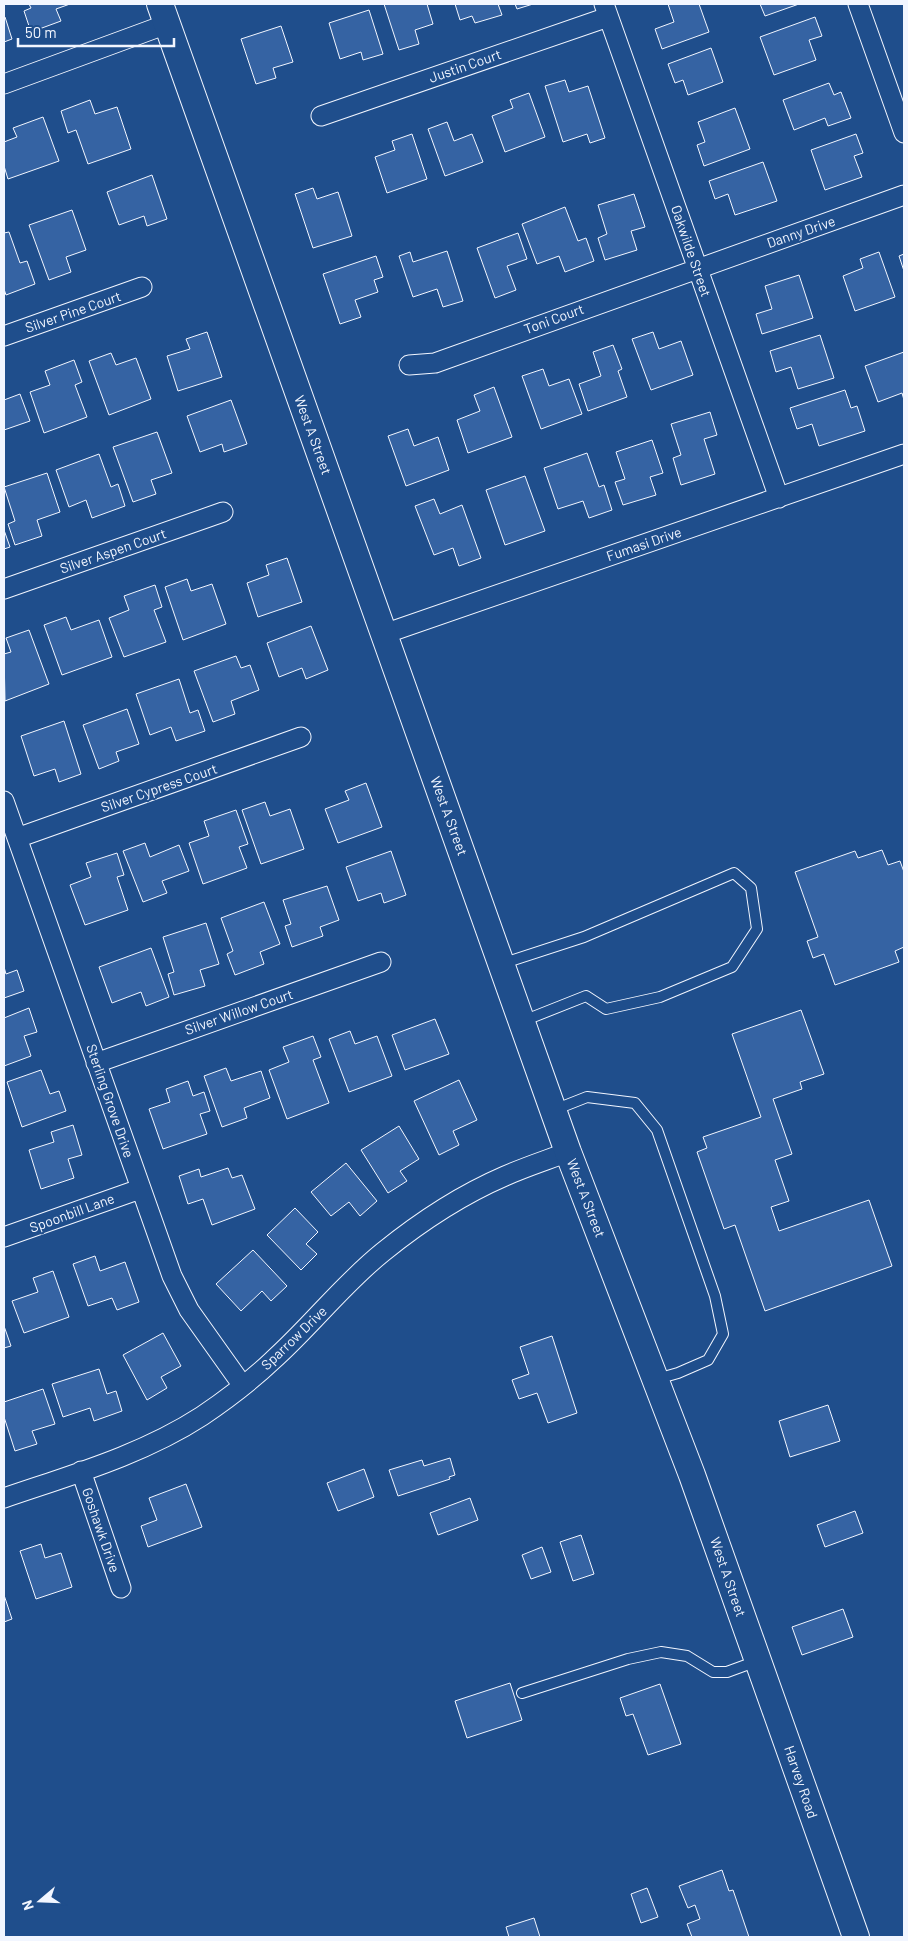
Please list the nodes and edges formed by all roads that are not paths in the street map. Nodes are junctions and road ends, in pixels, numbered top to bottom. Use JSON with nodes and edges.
{"nodes":[{"id":1,"x":858,"y":4,"type":"edge"},
{"id":2,"x":606,"y":10,"type":"edge"},
{"id":3,"x":164,"y":14,"type":"edge"},
{"id":4,"x":4,"y":84,"type":"edge"},
{"id":5,"x":321,"y":116,"type":"dead end"},
{"id":6,"x":904,"y":133,"type":"edge"},
{"id":7,"x":904,"y":195,"type":"edge"},
{"id":8,"x":697,"y":268,"type":"junction"},
{"id":9,"x":142,"y":287,"type":"dead end"},
{"id":10,"x":4,"y":336,"type":"edge"},
{"id":11,"x":409,"y":365,"type":"dead end"},
{"id":12,"x":904,"y":454,"type":"edge"},
{"id":13,"x":779,"y":498,"type":"junction"},
{"id":14,"x":222,"y":512,"type":"dead end"},
{"id":15,"x":4,"y":589,"type":"edge"},
{"id":16,"x":384,"y":634,"type":"junction"},
{"id":17,"x":301,"y":738,"type":"dead end"},
{"id":18,"x":4,"y":801,"type":"edge"},
{"id":19,"x":17,"y":838,"type":"junction"},
{"id":20,"x":381,"y":962,"type":"dead end"},
{"id":21,"x":501,"y":964,"type":"junction"},
{"id":22,"x":522,"y":1021,"type":"junction"},
{"id":23,"x":96,"y":1062,"type":"junction"},
{"id":24,"x":553,"y":1110,"type":"junction"},
{"id":25,"x":568,"y":1152,"type":"junction"},
{"id":26,"x":140,"y":1189,"type":"junction"},
{"id":27,"x":4,"y":1237,"type":"edge"},
{"id":28,"x":656,"y":1379,"type":"junction"},
{"id":29,"x":243,"y":1386,"type":"junction"},
{"id":30,"x":81,"y":1471,"type":"junction"},
{"id":31,"x":4,"y":1498,"type":"edge"},
{"id":32,"x":121,"y":1588,"type":"dead end"},
{"id":33,"x":746,"y":1626,"type":"joint"},
{"id":34,"x":758,"y":1660,"type":"junction"},
{"id":35,"x":522,"y":1693,"type":"dead end"},
{"id":36,"x":856,"y":1937,"type":"edge"}],
"edges":[{"from":1,"to":6,"type":"street"},
{"from":2,"to":5,"type":"street","name":"Justin Court"},
{"from":2,"to":8,"type":"street","name":"Oakwilde Street"},
{"from":3,"to":4,"type":"street"},
{"from":3,"to":16,"type":"street","name":"West A Street"},
{"from":7,"to":8,"type":"street","name":"Danny Drive"},
{"from":8,"to":11,"type":"street","name":"Toni Court"},
{"from":8,"to":13,"type":"street","name":"Oakwilde Street"},
{"from":9,"to":10,"type":"street","name":"Silver Pine Court"},
{"from":12,"to":13,"type":"street","name":"Fumasi Drive"},
{"from":13,"to":16,"type":"street","name":"Fumasi Drive"},
{"from":14,"to":15,"type":"street","name":"Silver Aspen Court"},
{"from":16,"to":21,"type":"street","name":"West A Street"},
{"from":17,"to":19,"type":"street","name":"Silver Cypress Court"},
{"from":18,"to":19,"type":"street","name":"Sterling Grove Drive"},
{"from":19,"to":23,"type":"street","name":"Sterling Grove Drive"},
{"from":20,"to":23,"type":"street","name":"Silver Willow Court"},
{"from":21,"to":22,"type":"street","name":"West A Street"},
{"from":21,"to":22,"type":"lane"},
{"from":22,"to":24,"type":"street","name":"West A Street"},
{"from":23,"to":26,"type":"street","name":"Sterling Grove Drive"},
{"from":24,"to":25,"type":"street","name":"West A Street"},
{"from":24,"to":28,"type":"lane"},
{"from":25,"to":28,"type":"street","name":"West A Street"},
{"from":25,"to":29,"type":"street","name":"Sparrow Drive"},
{"from":26,"to":27,"type":"street","name":"Spoonbill Lane"},
{"from":26,"to":29,"type":"street","name":"Sterling Grove Drive"},
{"from":28,"to":33,"type":"street","name":"West A Street"},
{"from":29,"to":30,"type":"street","name":"Sparrow Drive"},
{"from":30,"to":31,"type":"street","name":"Sparrow Drive"},
{"from":30,"to":32,"type":"street","name":"Goshawk Drive"},
{"from":33,"to":34,"type":"street","name":"Harvey Road"},
{"from":34,"to":35,"type":"lane"},
{"from":34,"to":36,"type":"street","name":"Harvey Road"}]}
